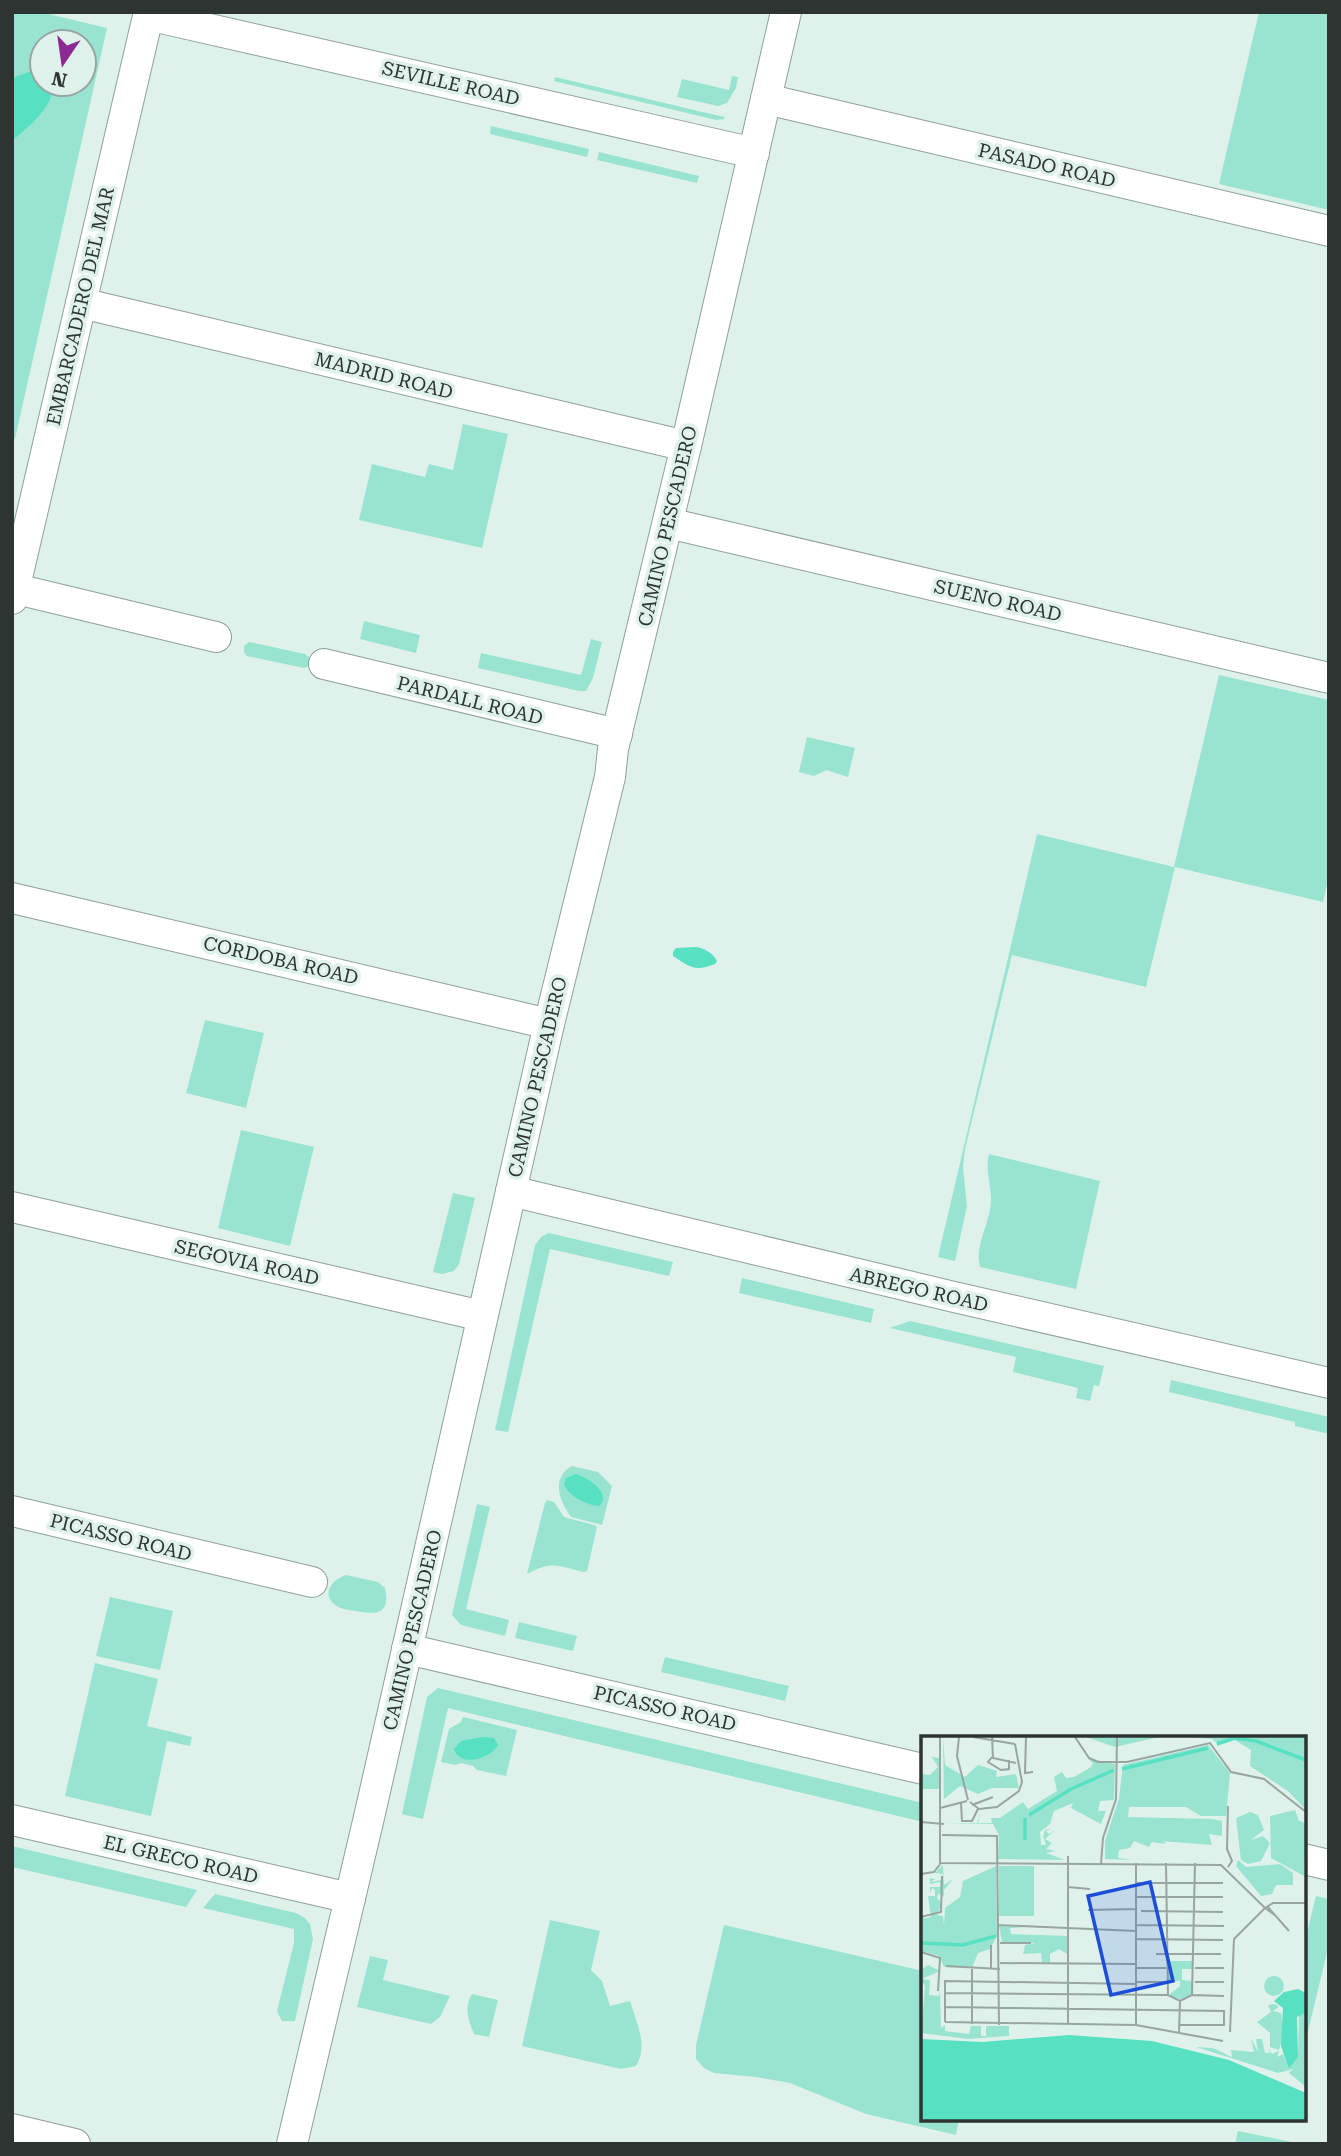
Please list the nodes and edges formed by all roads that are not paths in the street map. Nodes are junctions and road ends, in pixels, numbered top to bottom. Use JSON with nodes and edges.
{"nodes":[{"id":1,"x":786,"y":12,"type":"edge"},
{"id":2,"x":148,"y":13,"type":"edge"},
{"id":3,"x":766,"y":99,"type":"junction"},
{"id":4,"x":754,"y":153,"type":"junction"},
{"id":5,"x":1329,"y":231,"type":"edge"},
{"id":6,"x":81,"y":303,"type":"junction"},
{"id":7,"x":686,"y":446,"type":"junction"},
{"id":8,"x":668,"y":523,"type":"junction"},
{"id":9,"x":13,"y":592,"type":"edge"},
{"id":10,"x":216,"y":637,"type":"dead end"},
{"id":11,"x":324,"y":664,"type":"dead end"},
{"id":12,"x":1329,"y":678,"type":"edge"},
{"id":13,"x":617,"y":734,"type":"junction"},
{"id":14,"x":12,"y":898,"type":"edge"},
{"id":15,"x":549,"y":1024,"type":"junction"},
{"id":16,"x":511,"y":1191,"type":"junction"},
{"id":17,"x":12,"y":1207,"type":"edge"},
{"id":18,"x":482,"y":1316,"type":"junction"},
{"id":19,"x":1329,"y":1383,"type":"edge"},
{"id":20,"x":12,"y":1511,"type":"edge"},
{"id":21,"x":312,"y":1582,"type":"dead end"},
{"id":22,"x":408,"y":1649,"type":"junction"},
{"id":23,"x":921,"y":1769,"type":"edge"},
{"id":24,"x":12,"y":1820,"type":"edge"},
{"id":25,"x":1306,"y":1859,"type":"edge"},
{"id":26,"x":1329,"y":1865,"type":"edge"},
{"id":27,"x":350,"y":1898,"type":"junction"},
{"id":28,"x":12,"y":2129,"type":"edge"},
{"id":29,"x":75,"y":2144,"type":"edge"},
{"id":30,"x":292,"y":2144,"type":"edge"}],
"edges":[{"from":1,"to":3,"type":"street","name":"CAMINO PESCADERO"},
{"from":2,"to":4,"type":"street","name":"SEVILLE ROAD"},
{"from":2,"to":6,"type":"street","name":"EMBARCADERO DEL MAR"},
{"from":3,"to":4,"type":"street","name":"CAMINO PESCADERO"},
{"from":3,"to":5,"type":"street","name":"PASADO ROAD"},
{"from":4,"to":7,"type":"street","name":"CAMINO PESCADERO"},
{"from":6,"to":7,"type":"street","name":"MADRID ROAD"},
{"from":6,"to":9,"type":"street","name":"EMBARCADERO DEL MAR"},
{"from":7,"to":8,"type":"street","name":"CAMINO PESCADERO"},
{"from":8,"to":12,"type":"street","name":"SUENO ROAD"},
{"from":8,"to":13,"type":"street","name":"CAMINO PESCADERO"},
{"from":9,"to":10,"type":"street"},
{"from":11,"to":13,"type":"street","name":"PARDALL ROAD"},
{"from":13,"to":15,"type":"street","name":"CAMINO PESCADERO"},
{"from":14,"to":15,"type":"street","name":"CORDOBA ROAD"},
{"from":15,"to":16,"type":"street","name":"CAMINO PESCADERO"},
{"from":16,"to":18,"type":"street","name":"CAMINO PESCADERO"},
{"from":16,"to":19,"type":"street","name":"ABREGO ROAD"},
{"from":17,"to":18,"type":"street","name":"SEGOVIA ROAD"},
{"from":18,"to":22,"type":"street","name":"CAMINO PESCADERO"},
{"from":20,"to":21,"type":"street","name":"PICASSO ROAD"},
{"from":22,"to":23,"type":"street","name":"PICASSO ROAD"},
{"from":22,"to":27,"type":"street","name":"CAMINO PESCADERO"},
{"from":24,"to":27,"type":"street","name":"EL GRECO ROAD"},
{"from":25,"to":26,"type":"street"},
{"from":27,"to":30,"type":"street","name":"CAMINO PESCADERO"},
{"from":28,"to":29,"type":"street"}]}
